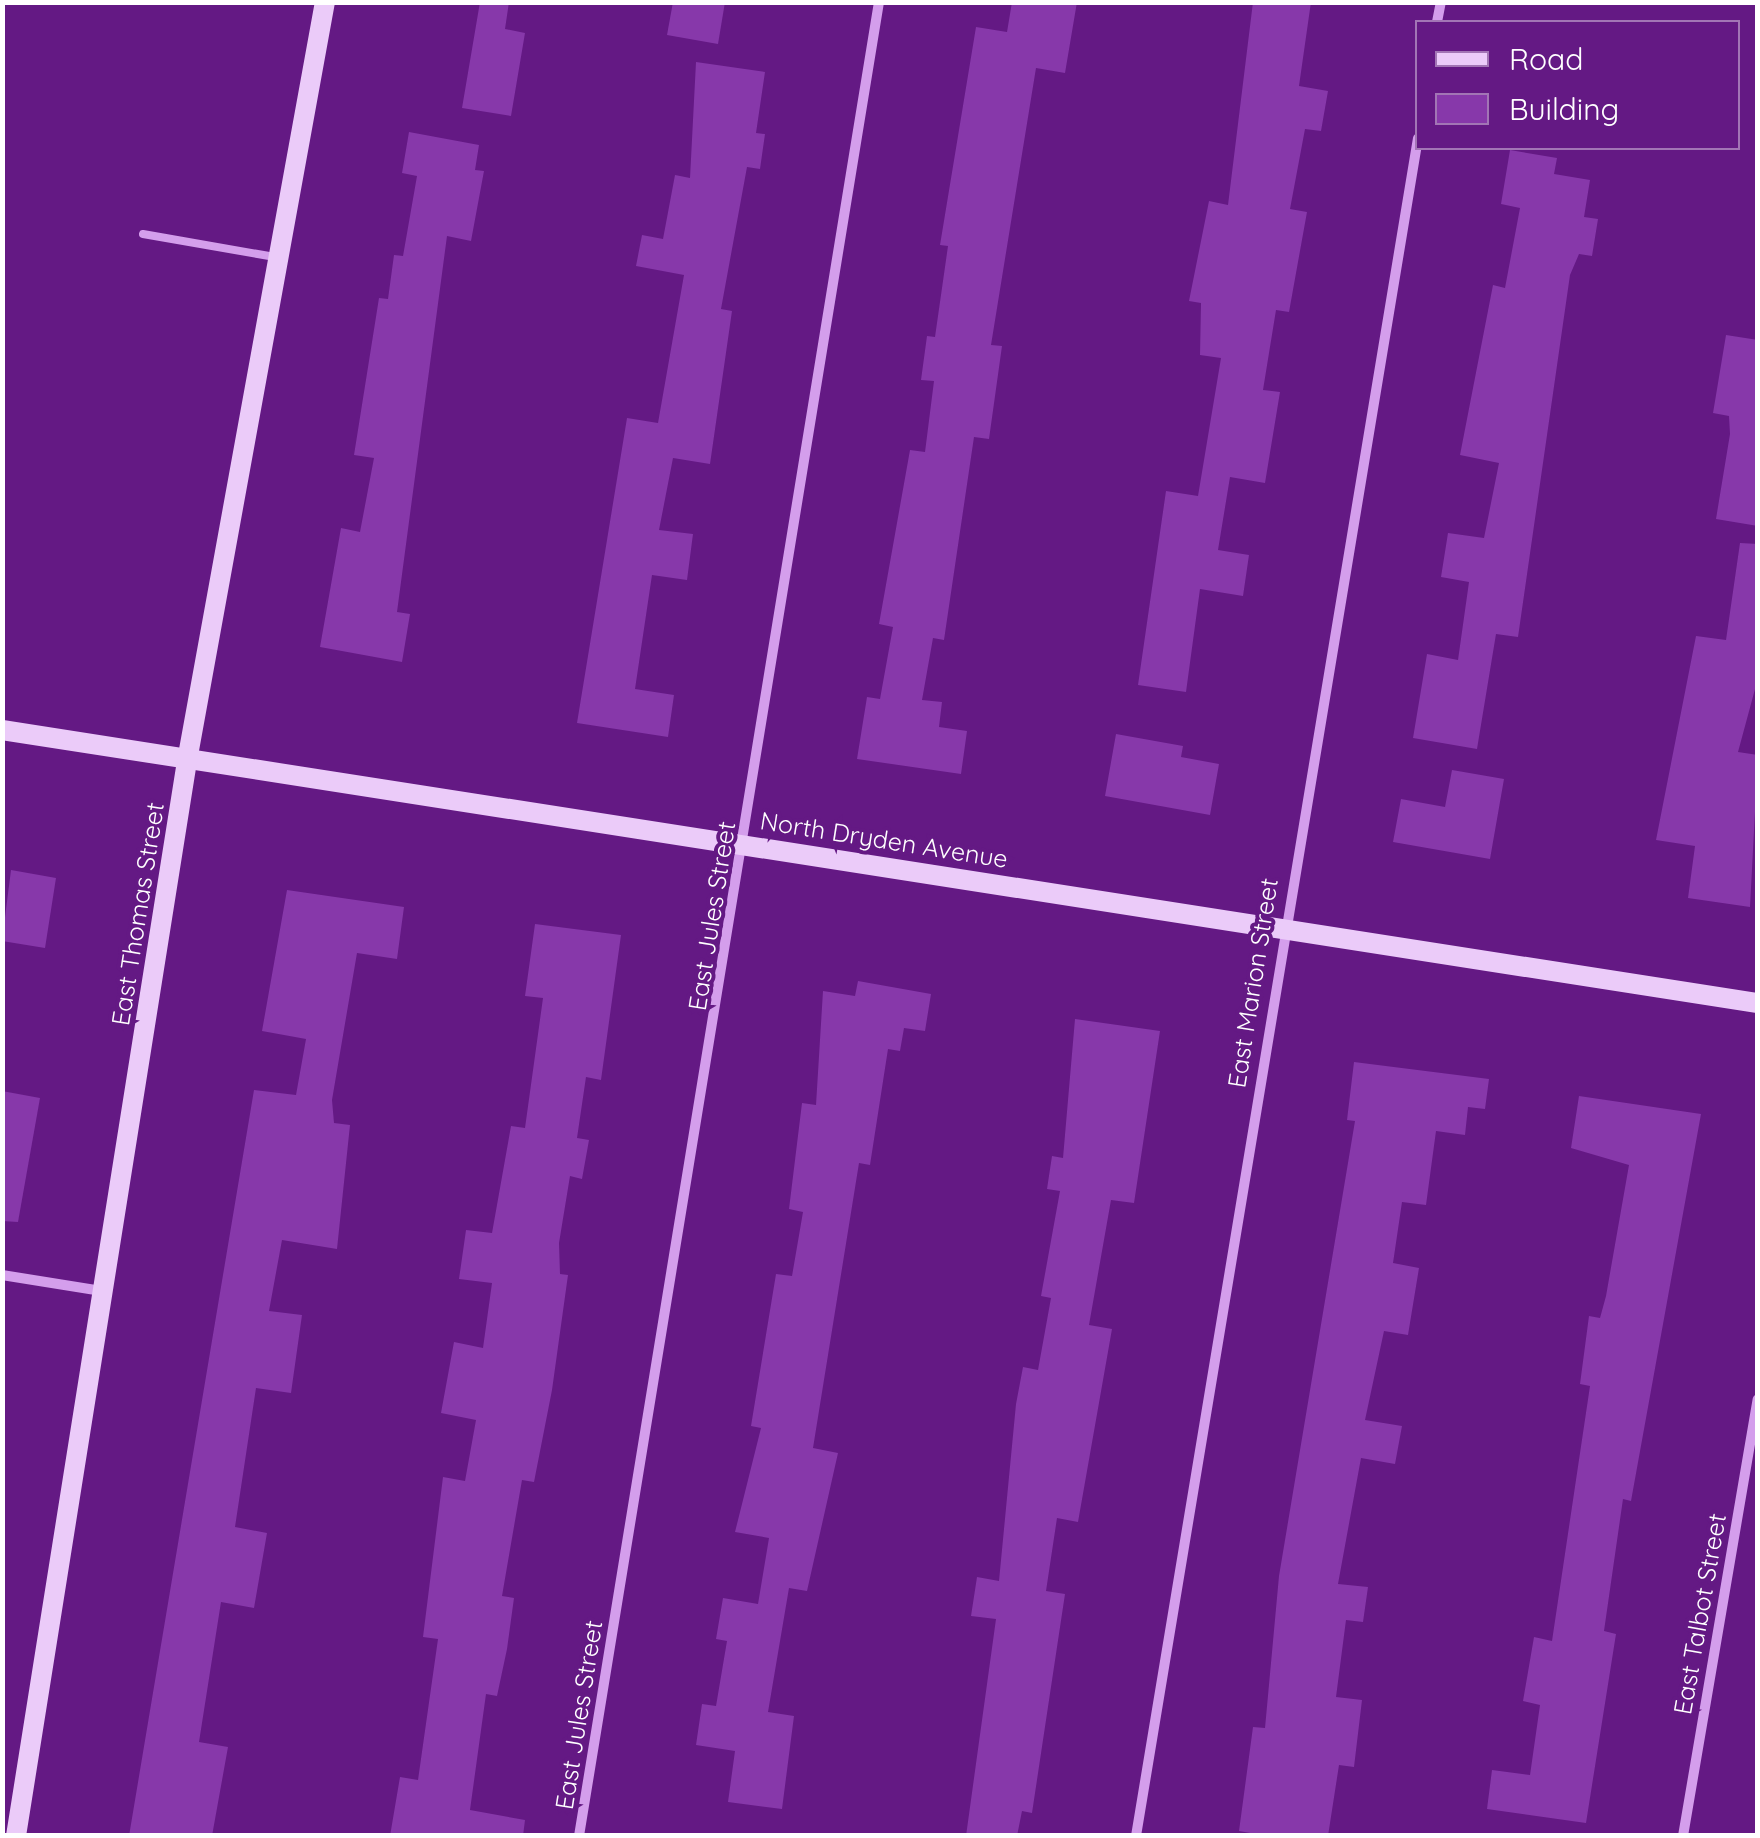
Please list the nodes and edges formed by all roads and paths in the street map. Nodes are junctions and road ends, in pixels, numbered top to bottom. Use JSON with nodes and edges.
{"nodes":[{"id":1,"x":325,"y":2,"type":"edge"},
{"id":2,"x":879,"y":2,"type":"edge"},
{"id":3,"x":1416,"y":150,"type":"edge"},
{"id":4,"x":143,"y":234,"type":"dead end"},
{"id":5,"x":280,"y":258,"type":"junction"},
{"id":6,"x":2,"y":730,"type":"edge"},
{"id":7,"x":187,"y":760,"type":"junction"},
{"id":8,"x":745,"y":842,"type":"junction"},
{"id":9,"x":1282,"y":930,"type":"junction"},
{"id":10,"x":1758,"y":1003,"type":"edge"},
{"id":11,"x":2,"y":1275,"type":"edge"},
{"id":12,"x":103,"y":1291,"type":"junction"},
{"id":13,"x":1758,"y":1399,"type":"edge"},
{"id":14,"x":12,"y":1826,"type":"edge"},
{"id":15,"x":579,"y":1836,"type":"edge"},
{"id":16,"x":1136,"y":1836,"type":"edge"},
{"id":17,"x":1683,"y":1836,"type":"edge"}],
"edges":[{"from":1,"to":5,"type":"street","name":"East Thomas Street"},
{"from":2,"to":8,"type":"street","name":"East Jules Street"},
{"from":3,"to":9,"type":"street","name":"East Marion Street"},
{"from":4,"to":5,"type":"lane"},
{"from":5,"to":7,"type":"street","name":"East Thomas Street"},
{"from":6,"to":7,"type":"street","name":"North Dryden Avenue"},
{"from":7,"to":8,"type":"street","name":"North Dryden Avenue"},
{"from":7,"to":12,"type":"street","name":"East Thomas Street"},
{"from":8,"to":9,"type":"street","name":"North Dryden Avenue"},
{"from":8,"to":15,"type":"street","name":"East Jules Street"},
{"from":9,"to":10,"type":"street","name":"North Dryden Avenue"},
{"from":9,"to":16,"type":"street","name":"East Marion Street"},
{"from":11,"to":12,"type":"street"},
{"from":12,"to":14,"type":"street","name":"East Thomas Street"},
{"from":13,"to":17,"type":"street","name":"East Talbot Street"}]}
